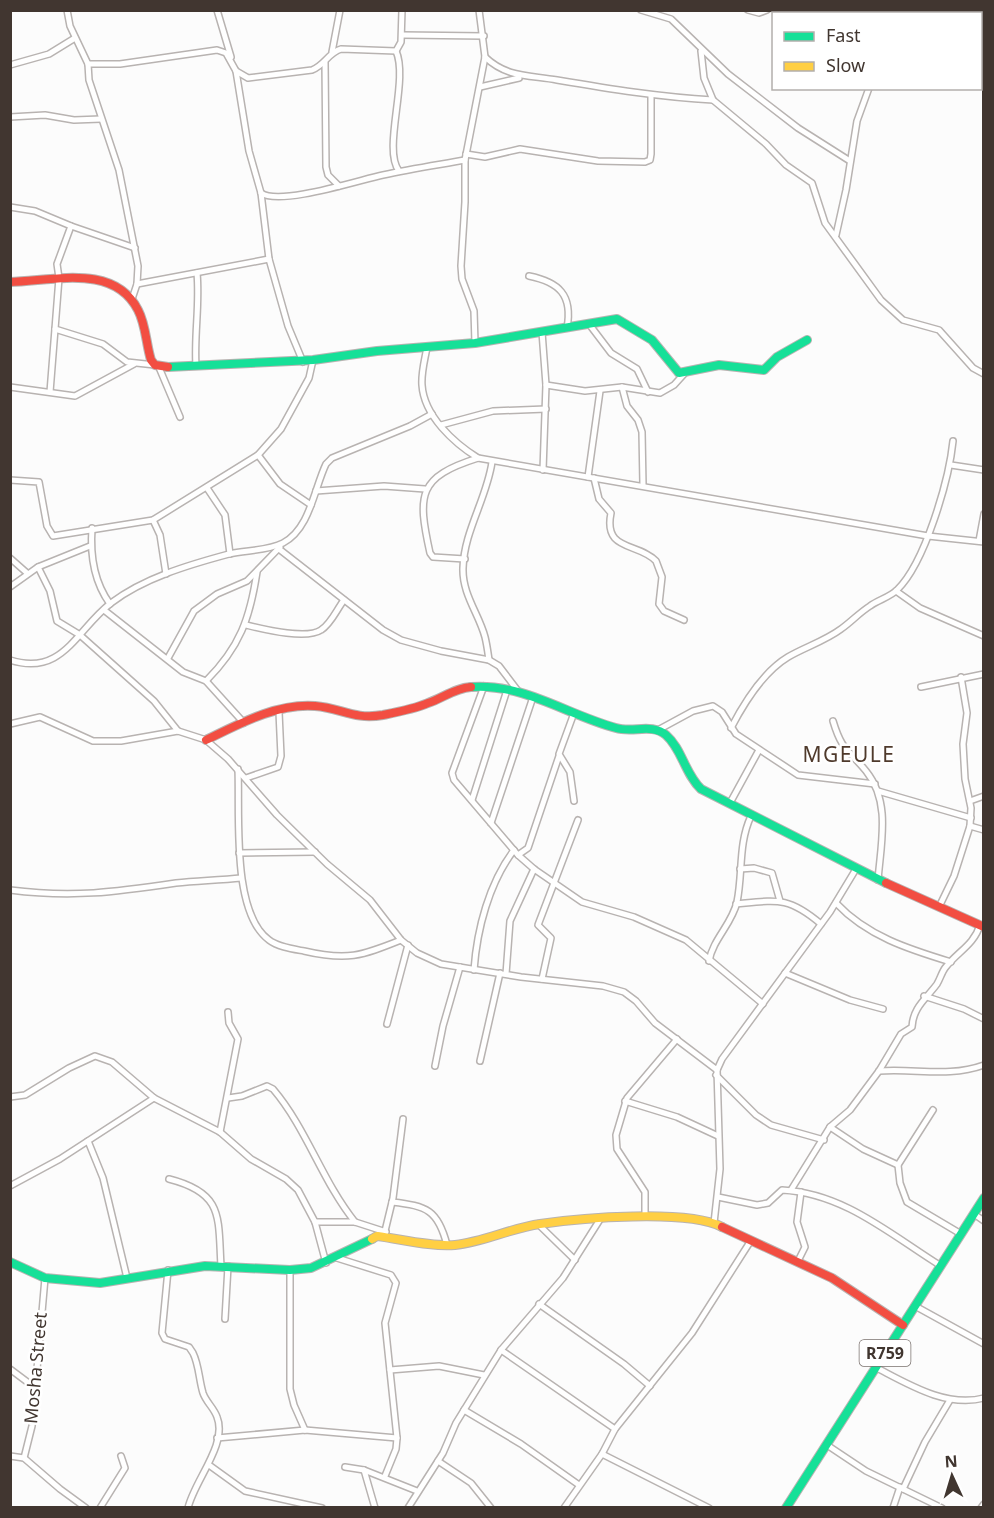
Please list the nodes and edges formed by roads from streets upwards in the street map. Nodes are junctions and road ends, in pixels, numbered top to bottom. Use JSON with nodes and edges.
{"nodes":[{"id":1,"x":67,"y":10,"type":"edge"},
{"id":2,"x":218,"y":10,"type":"edge"},
{"id":3,"x":340,"y":10,"type":"edge"},
{"id":4,"x":402,"y":10,"type":"edge"},
{"id":5,"x":479,"y":10,"type":"edge"},
{"id":6,"x":642,"y":10,"type":"edge"},
{"id":7,"x":675,"y":10,"type":"edge"},
{"id":8,"x":748,"y":10,"type":"edge"},
{"id":9,"x":767,"y":10,"type":"edge"},
{"id":10,"x":671,"y":19,"type":"junction"},
{"id":11,"x":402,"y":35,"type":"junction"},
{"id":12,"x":484,"y":36,"type":"junction"},
{"id":13,"x":75,"y":38,"type":"junction"},
{"id":14,"x":396,"y":51,"type":"junction"},
{"id":15,"x":701,"y":51,"type":"junction"},
{"id":16,"x":332,"y":52,"type":"junction"},
{"id":17,"x":485,"y":57,"type":"junction"},
{"id":18,"x":231,"y":59,"type":"junction"},
{"id":19,"x":325,"y":62,"type":"junction"},
{"id":20,"x":10,"y":64,"type":"edge"},
{"id":21,"x":88,"y":64,"type":"junction"},
{"id":22,"x":236,"y":71,"type":"junction"},
{"id":23,"x":522,"y":77,"type":"junction"},
{"id":24,"x":480,"y":87,"type":"junction"},
{"id":25,"x":868,"y":90,"type":"edge"},
{"id":26,"x":651,"y":96,"type":"junction"},
{"id":27,"x":713,"y":100,"type":"junction"},
{"id":28,"x":10,"y":117,"type":"edge"},
{"id":29,"x":101,"y":119,"type":"junction"},
{"id":30,"x":465,"y":157,"type":"junction"},
{"id":31,"x":850,"y":161,"type":"junction"},
{"id":32,"x":399,"y":171,"type":"junction"},
{"id":33,"x":339,"y":186,"type":"junction"},
{"id":34,"x":261,"y":194,"type":"junction"},
{"id":35,"x":276,"y":197,"type":"junction"},
{"id":36,"x":263,"y":205,"type":"junction"},
{"id":37,"x":10,"y":207,"type":"edge"},
{"id":38,"x":71,"y":225,"type":"junction"},
{"id":39,"x":836,"y":236,"type":"junction"},
{"id":40,"x":135,"y":248,"type":"junction"},
{"id":41,"x":269,"y":259,"type":"junction"},
{"id":42,"x":197,"y":273,"type":"junction"},
{"id":43,"x":529,"y":276,"type":"dead end"},
{"id":44,"x":59,"y":278,"type":"junction"},
{"id":45,"x":10,"y":282,"type":"edge"},
{"id":46,"x":137,"y":284,"type":"junction"},
{"id":47,"x":132,"y":299,"type":"junction"},
{"id":48,"x":569,"y":314,"type":"junction"},
{"id":49,"x":584,"y":325,"type":"junction"},
{"id":50,"x":567,"y":328,"type":"junction"},
{"id":51,"x":55,"y":329,"type":"junction"},
{"id":52,"x":542,"y":333,"type":"junction"},
{"id":53,"x":807,"y":340,"type":"dead end"},
{"id":54,"x":475,"y":343,"type":"junction"},
{"id":55,"x":427,"y":347,"type":"junction"},
{"id":56,"x":313,"y":360,"type":"junction"},
{"id":57,"x":303,"y":362,"type":"junction"},
{"id":58,"x":135,"y":364,"type":"junction"},
{"id":59,"x":156,"y":365,"type":"junction"},
{"id":60,"x":196,"y":366,"type":"junction"},
{"id":61,"x":684,"y":374,"type":"junction"},
{"id":62,"x":984,"y":374,"type":"edge"},
{"id":63,"x":546,"y":385,"type":"junction"},
{"id":64,"x":10,"y":387,"type":"edge"},
{"id":65,"x":622,"y":387,"type":"junction"},
{"id":66,"x":600,"y":391,"type":"junction"},
{"id":67,"x":648,"y":392,"type":"junction"},
{"id":68,"x":50,"y":393,"type":"junction"},
{"id":69,"x":546,"y":409,"type":"junction"},
{"id":70,"x":432,"y":414,"type":"junction"},
{"id":71,"x":180,"y":417,"type":"dead end"},
{"id":72,"x":441,"y":425,"type":"junction"},
{"id":73,"x":953,"y":441,"type":"dead end"},
{"id":74,"x":258,"y":456,"type":"junction"},
{"id":75,"x":478,"y":458,"type":"junction"},
{"id":76,"x":492,"y":462,"type":"junction"},
{"id":77,"x":951,"y":465,"type":"junction"},
{"id":78,"x":543,"y":470,"type":"junction"},
{"id":79,"x":984,"y":470,"type":"edge"},
{"id":80,"x":591,"y":477,"type":"junction"},
{"id":81,"x":10,"y":480,"type":"edge"},
{"id":82,"x":643,"y":485,"type":"junction"},
{"id":83,"x":207,"y":488,"type":"junction"},
{"id":84,"x":425,"y":489,"type":"junction"},
{"id":85,"x":316,"y":492,"type":"junction"},
{"id":86,"x":310,"y":504,"type":"junction"},
{"id":87,"x":984,"y":513,"type":"edge"},
{"id":88,"x":153,"y":520,"type":"junction"},
{"id":89,"x":92,"y":528,"type":"junction"},
{"id":90,"x":928,"y":536,"type":"junction"},
{"id":91,"x":981,"y":542,"type":"edge"},
{"id":92,"x":90,"y":546,"type":"junction"},
{"id":93,"x":281,"y":546,"type":"junction"},
{"id":94,"x":230,"y":554,"type":"junction"},
{"id":95,"x":10,"y":558,"type":"edge"},
{"id":96,"x":465,"y":559,"type":"junction"},
{"id":97,"x":38,"y":567,"type":"junction"},
{"id":98,"x":257,"y":572,"type":"junction"},
{"id":99,"x":27,"y":573,"type":"junction"},
{"id":100,"x":166,"y":574,"type":"junction"},
{"id":101,"x":10,"y":586,"type":"edge"},
{"id":102,"x":896,"y":591,"type":"junction"},
{"id":103,"x":344,"y":600,"type":"junction"},
{"id":104,"x":110,"y":604,"type":"junction"},
{"id":105,"x":104,"y":610,"type":"junction"},
{"id":106,"x":684,"y":620,"type":"dead end"},
{"id":107,"x":246,"y":625,"type":"junction"},
{"id":108,"x":80,"y":634,"type":"junction"},
{"id":109,"x":984,"y":636,"type":"edge"},
{"id":110,"x":168,"y":658,"type":"junction"},
{"id":111,"x":10,"y":660,"type":"edge"},
{"id":112,"x":489,"y":660,"type":"junction"},
{"id":113,"x":984,"y":674,"type":"edge"},
{"id":114,"x":961,"y":677,"type":"junction"},
{"id":115,"x":206,"y":681,"type":"junction"},
{"id":116,"x":484,"y":686,"type":"junction"},
{"id":117,"x":921,"y":687,"type":"dead end"},
{"id":118,"x":507,"y":690,"type":"junction"},
{"id":119,"x":519,"y":691,"type":"junction"},
{"id":120,"x":533,"y":697,"type":"junction"},
{"id":121,"x":279,"y":711,"type":"junction"},
{"id":122,"x":573,"y":713,"type":"junction"},
{"id":123,"x":833,"y":721,"type":"dead end"},
{"id":124,"x":244,"y":723,"type":"junction"},
{"id":125,"x":10,"y":724,"type":"edge"},
{"id":126,"x":731,"y":728,"type":"junction"},
{"id":127,"x":658,"y":730,"type":"junction"},
{"id":128,"x":178,"y":731,"type":"junction"},
{"id":129,"x":206,"y":740,"type":"junction"},
{"id":130,"x":759,"y":750,"type":"junction"},
{"id":131,"x":559,"y":756,"type":"junction"},
{"id":132,"x":238,"y":769,"type":"junction"},
{"id":133,"x":246,"y":778,"type":"junction"},
{"id":134,"x":875,"y":784,"type":"junction"},
{"id":135,"x":878,"y":791,"type":"junction"},
{"id":136,"x":984,"y":796,"type":"edge"},
{"id":137,"x":472,"y":801,"type":"junction"},
{"id":138,"x":574,"y":801,"type":"dead end"},
{"id":139,"x":970,"y":801,"type":"junction"},
{"id":140,"x":730,"y":803,"type":"junction"},
{"id":141,"x":751,"y":816,"type":"junction"},
{"id":142,"x":971,"y":818,"type":"junction"},
{"id":143,"x":578,"y":820,"type":"dead end"},
{"id":144,"x":491,"y":823,"type":"junction"},
{"id":145,"x":970,"y":826,"type":"junction"},
{"id":146,"x":984,"y":830,"type":"edge"},
{"id":147,"x":315,"y":852,"type":"junction"},
{"id":148,"x":516,"y":852,"type":"junction"},
{"id":149,"x":239,"y":853,"type":"junction"},
{"id":150,"x":740,"y":869,"type":"junction"},
{"id":151,"x":856,"y":869,"type":"junction"},
{"id":152,"x":534,"y":870,"type":"junction"},
{"id":153,"x":241,"y":878,"type":"junction"},
{"id":154,"x":878,"y":880,"type":"junction"},
{"id":155,"x":555,"y":884,"type":"junction"},
{"id":156,"x":10,"y":890,"type":"edge"},
{"id":157,"x":780,"y":901,"type":"junction"},
{"id":158,"x":836,"y":903,"type":"junction"},
{"id":159,"x":736,"y":904,"type":"junction"},
{"id":160,"x":939,"y":907,"type":"junction"},
{"id":161,"x":820,"y":924,"type":"junction"},
{"id":162,"x":982,"y":926,"type":"edge"},
{"id":163,"x":401,"y":940,"type":"junction"},
{"id":164,"x":408,"y":945,"type":"junction"},
{"id":165,"x":709,"y":961,"type":"junction"},
{"id":166,"x":951,"y":962,"type":"junction"},
{"id":167,"x":460,"y":967,"type":"junction"},
{"id":168,"x":474,"y":970,"type":"junction"},
{"id":169,"x":503,"y":973,"type":"junction"},
{"id":170,"x":785,"y":973,"type":"junction"},
{"id":171,"x":542,"y":979,"type":"junction"},
{"id":172,"x":924,"y":996,"type":"junction"},
{"id":173,"x":763,"y":1004,"type":"junction"},
{"id":174,"x":883,"y":1009,"type":"dead end"},
{"id":175,"x":228,"y":1012,"type":"dead end"},
{"id":176,"x":984,"y":1019,"type":"edge"},
{"id":177,"x":387,"y":1024,"type":"dead end"},
{"id":178,"x":677,"y":1039,"type":"junction"},
{"id":179,"x":480,"y":1061,"type":"dead end"},
{"id":180,"x":984,"y":1065,"type":"edge"},
{"id":181,"x":435,"y":1066,"type":"dead end"},
{"id":182,"x":879,"y":1071,"type":"junction"},
{"id":183,"x":716,"y":1072,"type":"junction"},
{"id":184,"x":10,"y":1097,"type":"edge"},
{"id":185,"x":154,"y":1098,"type":"junction"},
{"id":186,"x":228,"y":1098,"type":"junction"},
{"id":187,"x":626,"y":1101,"type":"junction"},
{"id":188,"x":933,"y":1110,"type":"dead end"},
{"id":189,"x":403,"y":1119,"type":"dead end"},
{"id":190,"x":830,"y":1127,"type":"junction"},
{"id":191,"x":220,"y":1132,"type":"junction"},
{"id":192,"x":718,"y":1136,"type":"junction"},
{"id":193,"x":824,"y":1140,"type":"junction"},
{"id":194,"x":88,"y":1141,"type":"junction"},
{"id":195,"x":898,"y":1164,"type":"junction"},
{"id":196,"x":169,"y":1179,"type":"dead end"},
{"id":197,"x":10,"y":1186,"type":"edge"},
{"id":198,"x":791,"y":1190,"type":"junction"},
{"id":199,"x":801,"y":1192,"type":"junction"},
{"id":200,"x":718,"y":1197,"type":"junction"},
{"id":201,"x":984,"y":1198,"type":"edge"},
{"id":202,"x":392,"y":1202,"type":"junction"},
{"id":203,"x":974,"y":1214,"type":"junction"},
{"id":204,"x":645,"y":1217,"type":"junction"},
{"id":205,"x":599,"y":1221,"type":"junction"},
{"id":206,"x":984,"y":1221,"type":"edge"},
{"id":207,"x":315,"y":1222,"type":"junction"},
{"id":208,"x":355,"y":1222,"type":"junction"},
{"id":209,"x":714,"y":1223,"type":"junction"},
{"id":210,"x":538,"y":1224,"type":"junction"},
{"id":211,"x":385,"y":1231,"type":"junction"},
{"id":212,"x":961,"y":1234,"type":"junction"},
{"id":213,"x":393,"y":1236,"type":"junction"},
{"id":214,"x":750,"y":1242,"type":"junction"},
{"id":215,"x":447,"y":1245,"type":"junction"},
{"id":216,"x":337,"y":1257,"type":"junction"},
{"id":217,"x":574,"y":1260,"type":"junction"},
{"id":218,"x":798,"y":1261,"type":"junction"},
{"id":219,"x":10,"y":1262,"type":"edge"},
{"id":220,"x":326,"y":1263,"type":"junction"},
{"id":221,"x":225,"y":1266,"type":"junction"},
{"id":222,"x":941,"y":1266,"type":"junction"},
{"id":223,"x":168,"y":1270,"type":"junction"},
{"id":224,"x":290,"y":1270,"type":"junction"},
{"id":225,"x":45,"y":1278,"type":"junction"},
{"id":226,"x":127,"y":1278,"type":"junction"},
{"id":227,"x":539,"y":1305,"type":"junction"},
{"id":228,"x":915,"y":1306,"type":"junction"},
{"id":229,"x":225,"y":1319,"type":"dead end"},
{"id":230,"x":903,"y":1325,"type":"junction"},
{"id":231,"x":984,"y":1344,"type":"edge"},
{"id":232,"x":501,"y":1350,"type":"junction"},
{"id":233,"x":875,"y":1367,"type":"junction"},
{"id":234,"x":10,"y":1369,"type":"edge"},
{"id":235,"x":390,"y":1370,"type":"junction"},
{"id":236,"x":484,"y":1376,"type":"junction"},
{"id":237,"x":650,"y":1386,"type":"junction"},
{"id":238,"x":34,"y":1387,"type":"junction"},
{"id":239,"x":984,"y":1398,"type":"edge"},
{"id":240,"x":950,"y":1400,"type":"junction"},
{"id":241,"x":464,"y":1410,"type":"junction"},
{"id":242,"x":615,"y":1429,"type":"junction"},
{"id":243,"x":304,"y":1430,"type":"junction"},
{"id":244,"x":218,"y":1438,"type":"junction"},
{"id":245,"x":396,"y":1438,"type":"junction"},
{"id":246,"x":827,"y":1445,"type":"junction"},
{"id":247,"x":602,"y":1454,"type":"junction"},
{"id":248,"x":10,"y":1456,"type":"edge"},
{"id":249,"x":121,"y":1456,"type":"dead end"},
{"id":250,"x":24,"y":1458,"type":"junction"},
{"id":251,"x":438,"y":1461,"type":"junction"},
{"id":252,"x":209,"y":1465,"type":"junction"},
{"id":253,"x":345,"y":1467,"type":"dead end"},
{"id":254,"x":364,"y":1470,"type":"junction"},
{"id":255,"x":385,"y":1476,"type":"junction"},
{"id":256,"x":579,"y":1485,"type":"junction"},
{"id":257,"x":901,"y":1488,"type":"junction"},
{"id":258,"x":417,"y":1491,"type":"junction"},
{"id":259,"x":86,"y":1508,"type":"edge"},
{"id":260,"x":100,"y":1508,"type":"edge"},
{"id":261,"x":188,"y":1508,"type":"edge"},
{"id":262,"x":322,"y":1508,"type":"edge"},
{"id":263,"x":375,"y":1508,"type":"edge"},
{"id":264,"x":408,"y":1508,"type":"edge"},
{"id":265,"x":490,"y":1508,"type":"edge"},
{"id":266,"x":564,"y":1508,"type":"edge"},
{"id":267,"x":710,"y":1508,"type":"edge"},
{"id":268,"x":786,"y":1508,"type":"edge"},
{"id":269,"x":893,"y":1508,"type":"edge"},
{"id":270,"x":942,"y":1508,"type":"edge"}],
"edges":[{"from":1,"to":13,"type":"street"},
{"from":2,"to":18,"type":"street"},
{"from":3,"to":16,"type":"street"},
{"from":4,"to":11,"type":"street"},
{"from":5,"to":12,"type":"street"},
{"from":6,"to":10,"type":"street"},
{"from":7,"to":10,"type":"street"},
{"from":8,"to":9,"type":"street"},
{"from":10,"to":15,"type":"street"},
{"from":11,"to":12,"type":"street"},
{"from":11,"to":14,"type":"street"},
{"from":12,"to":17,"type":"street"},
{"from":13,"to":20,"type":"street"},
{"from":13,"to":21,"type":"street"},
{"from":14,"to":16,"type":"street"},
{"from":14,"to":32,"type":"street"},
{"from":15,"to":27,"type":"street"},
{"from":15,"to":31,"type":"street"},
{"from":16,"to":19,"type":"street"},
{"from":17,"to":23,"type":"street"},
{"from":17,"to":24,"type":"street"},
{"from":18,"to":21,"type":"street"},
{"from":18,"to":22,"type":"street"},
{"from":19,"to":22,"type":"street"},
{"from":19,"to":33,"type":"street"},
{"from":21,"to":29,"type":"street"},
{"from":22,"to":34,"type":"street"},
{"from":23,"to":24,"type":"street"},
{"from":23,"to":26,"type":"street"},
{"from":24,"to":30,"type":"street"},
{"from":25,"to":31,"type":"street"},
{"from":26,"to":27,"type":"street"},
{"from":26,"to":30,"type":"street"},
{"from":27,"to":39,"type":"street"},
{"from":28,"to":29,"type":"street"},
{"from":29,"to":40,"type":"street"},
{"from":30,"to":32,"type":"street"},
{"from":30,"to":54,"type":"street"},
{"from":31,"to":39,"type":"street"},
{"from":32,"to":33,"type":"street"},
{"from":33,"to":35,"type":"street"},
{"from":34,"to":35,"type":"street"},
{"from":34,"to":36,"type":"street"},
{"from":35,"to":36,"type":"street"},
{"from":36,"to":41,"type":"street"},
{"from":37,"to":38,"type":"street"},
{"from":38,"to":40,"type":"street"},
{"from":38,"to":44,"type":"street"},
{"from":39,"to":62,"type":"street"},
{"from":40,"to":46,"type":"street"},
{"from":41,"to":42,"type":"street"},
{"from":41,"to":57,"type":"street"},
{"from":42,"to":46,"type":"street"},
{"from":42,"to":60,"type":"street"},
{"from":43,"to":48,"type":"street"},
{"from":44,"to":45,"type":"street"},
{"from":44,"to":47,"type":"street"},
{"from":44,"to":51,"type":"street"},
{"from":46,"to":47,"type":"street"},
{"from":47,"to":59,"type":"street"},
{"from":48,"to":49,"type":"street"},
{"from":48,"to":50,"type":"street"},
{"from":49,"to":50,"type":"street"},
{"from":49,"to":61,"type":"street"},
{"from":49,"to":67,"type":"street"},
{"from":50,"to":52,"type":"street"},
{"from":51,"to":58,"type":"street"},
{"from":51,"to":68,"type":"street"},
{"from":52,"to":54,"type":"street"},
{"from":52,"to":63,"type":"street"},
{"from":53,"to":61,"type":"street"},
{"from":54,"to":55,"type":"street"},
{"from":55,"to":56,"type":"street"},
{"from":55,"to":70,"type":"street"},
{"from":56,"to":57,"type":"street"},
{"from":56,"to":74,"type":"street"},
{"from":57,"to":60,"type":"street"},
{"from":58,"to":59,"type":"street"},
{"from":58,"to":68,"type":"street"},
{"from":59,"to":60,"type":"street"},
{"from":59,"to":71,"type":"street"},
{"from":61,"to":67,"type":"street"},
{"from":63,"to":66,"type":"street"},
{"from":63,"to":69,"type":"street"},
{"from":64,"to":68,"type":"street"},
{"from":65,"to":66,"type":"street"},
{"from":65,"to":67,"type":"street"},
{"from":65,"to":82,"type":"street"},
{"from":66,"to":80,"type":"street"},
{"from":69,"to":72,"type":"street"},
{"from":69,"to":78,"type":"street"},
{"from":70,"to":72,"type":"street"},
{"from":70,"to":85,"type":"street"},
{"from":72,"to":75,"type":"street"},
{"from":73,"to":77,"type":"street"},
{"from":74,"to":83,"type":"street"},
{"from":74,"to":86,"type":"street"},
{"from":75,"to":76,"type":"street"},
{"from":75,"to":84,"type":"street"},
{"from":76,"to":78,"type":"street"},
{"from":76,"to":96,"type":"street"},
{"from":77,"to":79,"type":"street"},
{"from":77,"to":90,"type":"street"},
{"from":78,"to":80,"type":"street"},
{"from":80,"to":82,"type":"street"},
{"from":80,"to":106,"type":"street"},
{"from":81,"to":89,"type":"street"},
{"from":82,"to":90,"type":"street"},
{"from":83,"to":88,"type":"street"},
{"from":83,"to":94,"type":"street"},
{"from":84,"to":85,"type":"street"},
{"from":84,"to":96,"type":"street"},
{"from":85,"to":86,"type":"street"},
{"from":86,"to":93,"type":"street"},
{"from":87,"to":91,"type":"street"},
{"from":88,"to":89,"type":"street"},
{"from":88,"to":100,"type":"street"},
{"from":89,"to":92,"type":"street"},
{"from":90,"to":91,"type":"street"},
{"from":90,"to":102,"type":"street"},
{"from":92,"to":97,"type":"street"},
{"from":92,"to":104,"type":"street"},
{"from":93,"to":94,"type":"street"},
{"from":93,"to":98,"type":"street"},
{"from":93,"to":103,"type":"street"},
{"from":94,"to":100,"type":"street"},
{"from":95,"to":99,"type":"street"},
{"from":96,"to":112,"type":"street"},
{"from":97,"to":99,"type":"street"},
{"from":97,"to":108,"type":"street"},
{"from":98,"to":107,"type":"street"},
{"from":98,"to":110,"type":"street"},
{"from":99,"to":101,"type":"street"},
{"from":100,"to":104,"type":"street"},
{"from":102,"to":109,"type":"street"},
{"from":102,"to":126,"type":"street"},
{"from":103,"to":107,"type":"street"},
{"from":103,"to":112,"type":"street"},
{"from":104,"to":105,"type":"street"},
{"from":105,"to":108,"type":"street"},
{"from":105,"to":110,"type":"street"},
{"from":107,"to":115,"type":"street"},
{"from":108,"to":111,"type":"street"},
{"from":108,"to":128,"type":"street"},
{"from":110,"to":115,"type":"street"},
{"from":112,"to":119,"type":"street"},
{"from":113,"to":114,"type":"street"},
{"from":114,"to":117,"type":"street"},
{"from":114,"to":139,"type":"street"},
{"from":115,"to":124,"type":"street"},
{"from":116,"to":118,"type":"street"},
{"from":116,"to":121,"type":"street"},
{"from":116,"to":137,"type":"street"},
{"from":118,"to":119,"type":"street"},
{"from":118,"to":137,"type":"street"},
{"from":119,"to":120,"type":"street"},
{"from":120,"to":122,"type":"street"},
{"from":120,"to":144,"type":"street"},
{"from":121,"to":124,"type":"street"},
{"from":121,"to":133,"type":"street"},
{"from":122,"to":127,"type":"street"},
{"from":122,"to":131,"type":"street"},
{"from":123,"to":134,"type":"street"},
{"from":124,"to":129,"type":"street"},
{"from":125,"to":128,"type":"street"},
{"from":126,"to":127,"type":"street"},
{"from":126,"to":130,"type":"street"},
{"from":127,"to":140,"type":"street"},
{"from":128,"to":129,"type":"street"},
{"from":129,"to":132,"type":"street"},
{"from":130,"to":134,"type":"street"},
{"from":130,"to":140,"type":"street"},
{"from":131,"to":138,"type":"street"},
{"from":131,"to":148,"type":"street"},
{"from":132,"to":133,"type":"street"},
{"from":132,"to":149,"type":"street"},
{"from":133,"to":147,"type":"street"},
{"from":134,"to":135,"type":"street"},
{"from":135,"to":142,"type":"street"},
{"from":135,"to":154,"type":"street"},
{"from":136,"to":139,"type":"street"},
{"from":137,"to":144,"type":"street"},
{"from":139,"to":142,"type":"street"},
{"from":140,"to":141,"type":"street"},
{"from":141,"to":150,"type":"street"},
{"from":141,"to":151,"type":"street"},
{"from":142,"to":145,"type":"street"},
{"from":143,"to":155,"type":"street"},
{"from":144,"to":148,"type":"street"},
{"from":145,"to":146,"type":"street"},
{"from":145,"to":160,"type":"street"},
{"from":147,"to":149,"type":"street"},
{"from":147,"to":163,"type":"street"},
{"from":148,"to":152,"type":"street"},
{"from":148,"to":168,"type":"street"},
{"from":149,"to":153,"type":"street"},
{"from":150,"to":157,"type":"street"},
{"from":150,"to":159,"type":"street"},
{"from":151,"to":154,"type":"street"},
{"from":151,"to":158,"type":"street"},
{"from":152,"to":155,"type":"street"},
{"from":152,"to":169,"type":"street"},
{"from":153,"to":156,"type":"street"},
{"from":153,"to":163,"type":"street"},
{"from":154,"to":160,"type":"street"},
{"from":155,"to":165,"type":"street"},
{"from":155,"to":171,"type":"street"},
{"from":157,"to":159,"type":"street"},
{"from":157,"to":161,"type":"street"},
{"from":158,"to":161,"type":"street"},
{"from":158,"to":166,"type":"street"},
{"from":159,"to":165,"type":"street"},
{"from":160,"to":162,"type":"street"},
{"from":161,"to":170,"type":"street"},
{"from":162,"to":166,"type":"street"},
{"from":163,"to":164,"type":"street"},
{"from":164,"to":167,"type":"street"},
{"from":164,"to":177,"type":"street"},
{"from":165,"to":173,"type":"street"},
{"from":166,"to":172,"type":"street"},
{"from":167,"to":168,"type":"street"},
{"from":167,"to":181,"type":"street"},
{"from":168,"to":169,"type":"street"},
{"from":169,"to":171,"type":"street"},
{"from":169,"to":179,"type":"street"},
{"from":170,"to":173,"type":"street"},
{"from":170,"to":174,"type":"street"},
{"from":171,"to":178,"type":"street"},
{"from":172,"to":176,"type":"street"},
{"from":172,"to":182,"type":"street"},
{"from":173,"to":183,"type":"street"},
{"from":175,"to":186,"type":"street"},
{"from":178,"to":183,"type":"street"},
{"from":178,"to":187,"type":"street"},
{"from":180,"to":182,"type":"street"},
{"from":182,"to":190,"type":"street"},
{"from":183,"to":192,"type":"street"},
{"from":183,"to":193,"type":"street"},
{"from":184,"to":185,"type":"street"},
{"from":185,"to":191,"type":"street"},
{"from":185,"to":194,"type":"street"},
{"from":186,"to":191,"type":"street"},
{"from":186,"to":208,"type":"street"},
{"from":187,"to":192,"type":"street"},
{"from":187,"to":204,"type":"street"},
{"from":188,"to":195,"type":"street"},
{"from":189,"to":202,"type":"street"},
{"from":190,"to":193,"type":"street"},
{"from":190,"to":195,"type":"street"},
{"from":191,"to":207,"type":"street"},
{"from":192,"to":200,"type":"street"},
{"from":193,"to":198,"type":"street"},
{"from":194,"to":197,"type":"street"},
{"from":194,"to":226,"type":"street"},
{"from":195,"to":212,"type":"street"},
{"from":196,"to":221,"type":"street"},
{"from":198,"to":199,"type":"street"},
{"from":198,"to":200,"type":"street"},
{"from":199,"to":218,"type":"street"},
{"from":199,"to":222,"type":"street"},
{"from":200,"to":209,"type":"street"},
{"from":201,"to":203,"type":"street","number":"R759"},
{"from":202,"to":211,"type":"street"},
{"from":202,"to":215,"type":"street"},
{"from":203,"to":206,"type":"street"},
{"from":203,"to":212,"type":"street","number":"R759"},
{"from":204,"to":205,"type":"street"},
{"from":204,"to":209,"type":"street"},
{"from":205,"to":210,"type":"street"},
{"from":205,"to":217,"type":"street"},
{"from":207,"to":208,"type":"street"},
{"from":207,"to":220,"type":"street"},
{"from":208,"to":211,"type":"street"},
{"from":209,"to":214,"type":"street"},
{"from":210,"to":215,"type":"street"},
{"from":210,"to":217,"type":"street"},
{"from":211,"to":213,"type":"street"},
{"from":212,"to":222,"type":"street","number":"R759"},
{"from":213,"to":215,"type":"street"},
{"from":213,"to":216,"type":"street"},
{"from":214,"to":218,"type":"street"},
{"from":214,"to":237,"type":"street"},
{"from":216,"to":220,"type":"street"},
{"from":216,"to":235,"type":"street"},
{"from":217,"to":227,"type":"street"},
{"from":218,"to":230,"type":"street"},
{"from":219,"to":225,"type":"street"},
{"from":220,"to":224,"type":"street"},
{"from":221,"to":223,"type":"street"},
{"from":221,"to":224,"type":"street"},
{"from":221,"to":229,"type":"street"},
{"from":222,"to":228,"type":"street","number":"R759"},
{"from":223,"to":226,"type":"street"},
{"from":223,"to":244,"type":"street"},
{"from":224,"to":243,"type":"street"},
{"from":225,"to":226,"type":"street"},
{"from":225,"to":238,"type":"street","name":"Mosha Street"},
{"from":227,"to":232,"type":"street"},
{"from":227,"to":237,"type":"street"},
{"from":228,"to":230,"type":"street","number":"R759"},
{"from":228,"to":231,"type":"street"},
{"from":230,"to":233,"type":"street","number":"R759"},
{"from":232,"to":236,"type":"street"},
{"from":232,"to":242,"type":"street"},
{"from":233,"to":240,"type":"street"},
{"from":233,"to":246,"type":"street","number":"R759"},
{"from":234,"to":238,"type":"street"},
{"from":235,"to":236,"type":"street"},
{"from":235,"to":245,"type":"street"},
{"from":236,"to":241,"type":"street"},
{"from":237,"to":242,"type":"street"},
{"from":238,"to":250,"type":"street","name":"Mosha Street"},
{"from":239,"to":240,"type":"street"},
{"from":240,"to":257,"type":"street"},
{"from":241,"to":251,"type":"street"},
{"from":241,"to":256,"type":"street"},
{"from":242,"to":247,"type":"street"},
{"from":243,"to":244,"type":"street"},
{"from":243,"to":245,"type":"street"},
{"from":244,"to":252,"type":"street"},
{"from":245,"to":255,"type":"street"},
{"from":246,"to":257,"type":"street"},
{"from":246,"to":268,"type":"street","number":"R759"},
{"from":247,"to":256,"type":"street"},
{"from":247,"to":267,"type":"street"},
{"from":248,"to":250,"type":"street"},
{"from":249,"to":260,"type":"street"},
{"from":250,"to":259,"type":"street"},
{"from":251,"to":258,"type":"street"},
{"from":251,"to":265,"type":"street"},
{"from":252,"to":261,"type":"street"},
{"from":252,"to":262,"type":"street"},
{"from":253,"to":254,"type":"street"},
{"from":254,"to":255,"type":"street"},
{"from":254,"to":263,"type":"street"},
{"from":255,"to":258,"type":"street"},
{"from":256,"to":266,"type":"street"},
{"from":257,"to":269,"type":"street"},
{"from":257,"to":270,"type":"street"},
{"from":258,"to":264,"type":"street"}]}
